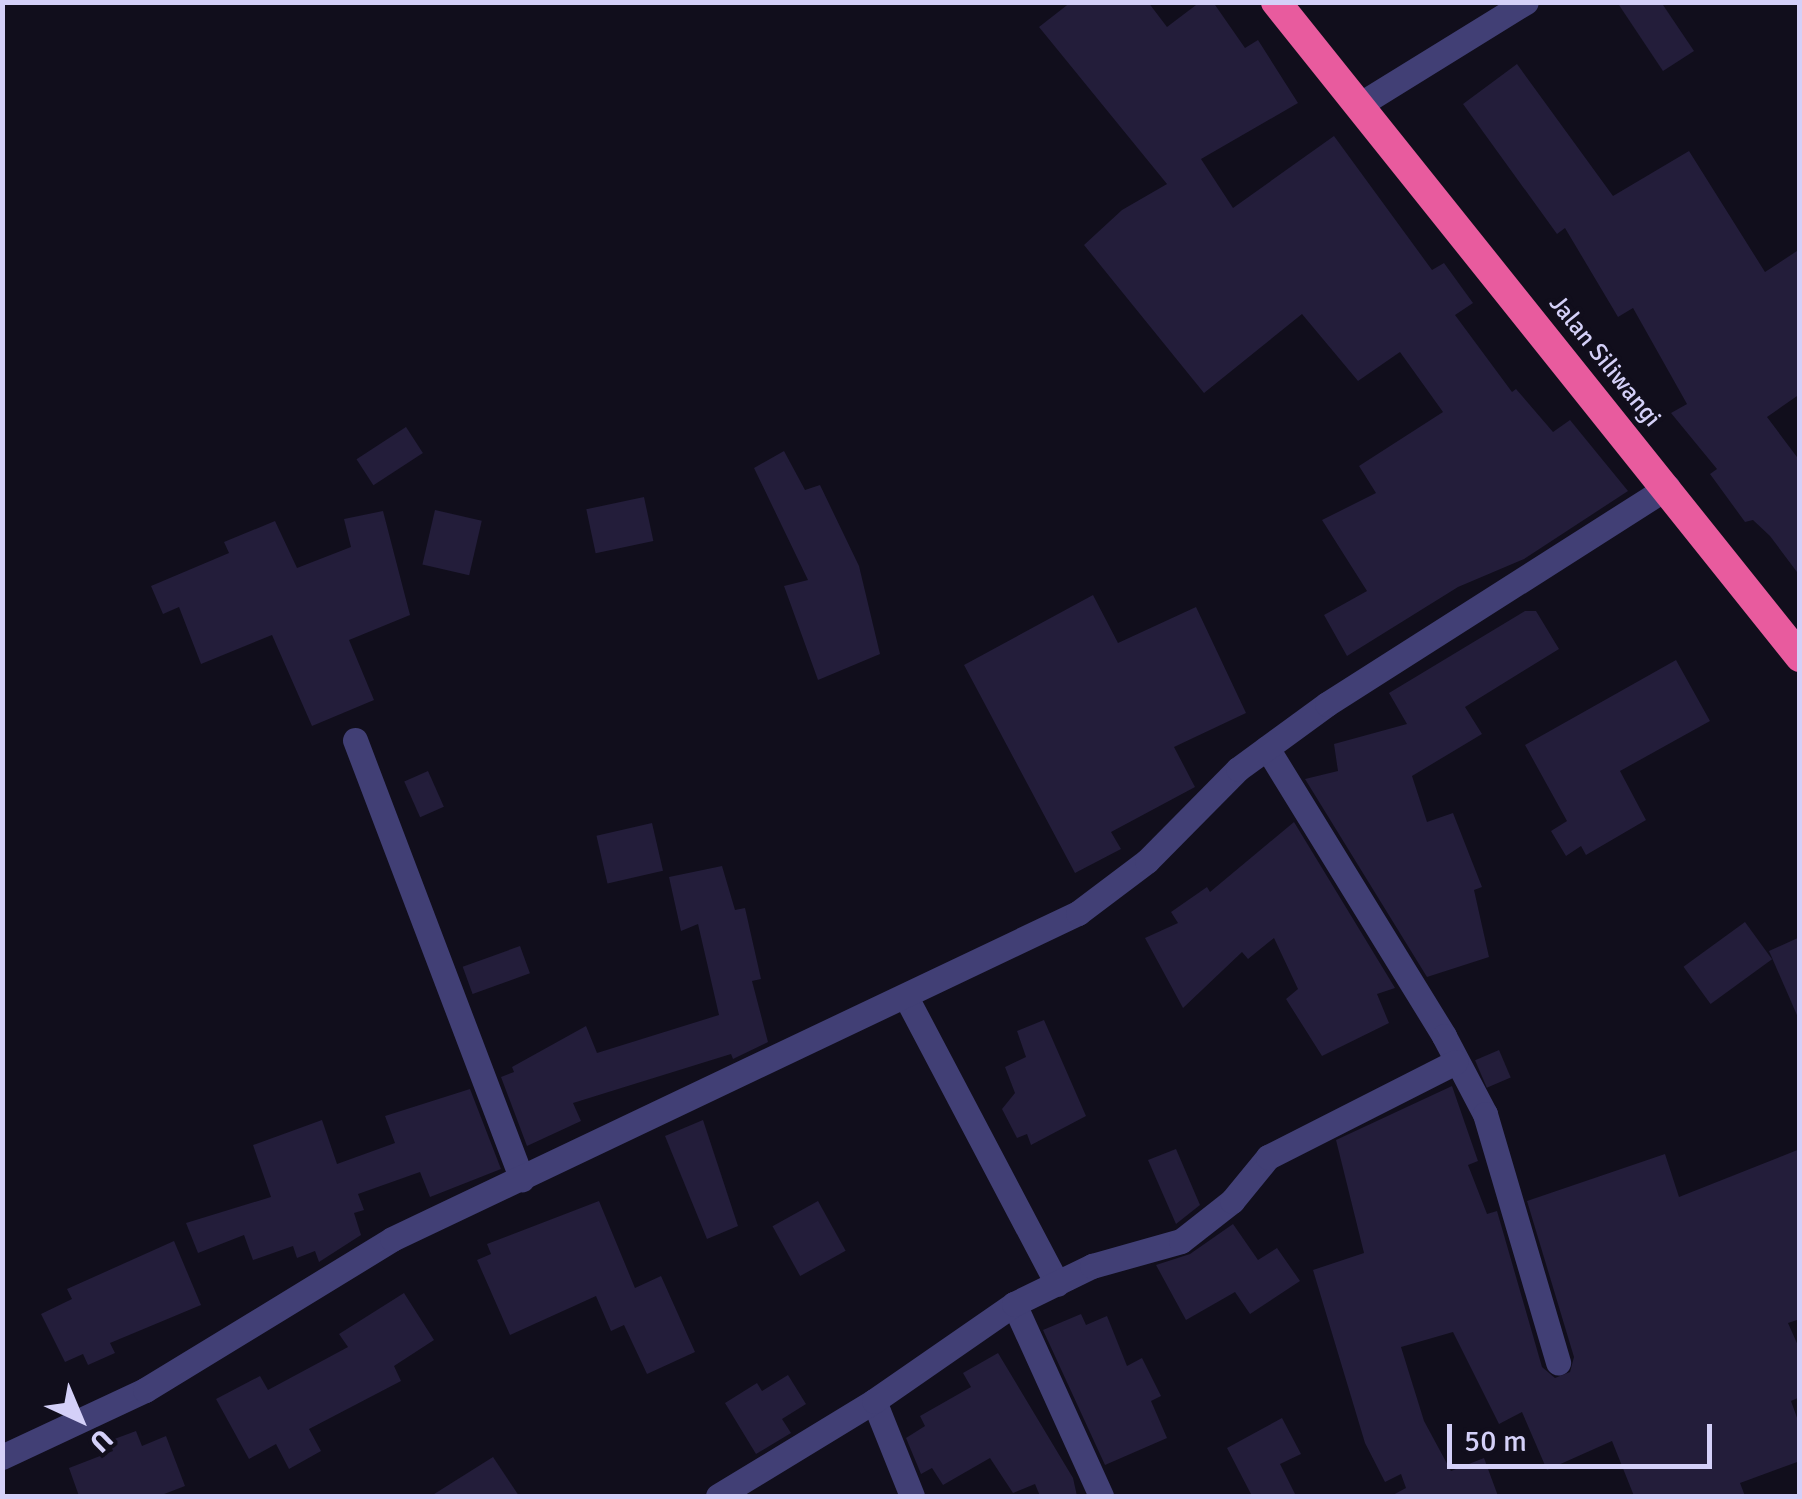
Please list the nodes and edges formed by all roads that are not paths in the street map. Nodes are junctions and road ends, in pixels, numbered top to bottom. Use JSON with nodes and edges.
{"nodes":[{"id":1,"x":1276,"y":2,"type":"edge"},
{"id":2,"x":1526,"y":2,"type":"edge"},
{"id":3,"x":1359,"y":105,"type":"junction"},
{"id":4,"x":1668,"y":488,"type":"junction"},
{"id":5,"x":1800,"y":658,"type":"edge"},
{"id":6,"x":355,"y":740,"type":"dead end"},
{"id":7,"x":1267,"y":748,"type":"junction"},
{"id":8,"x":907,"y":999,"type":"junction"},
{"id":9,"x":1455,"y":1062,"type":"junction"},
{"id":10,"x":522,"y":1179,"type":"junction"},
{"id":11,"x":1057,"y":1284,"type":"junction"},
{"id":12,"x":1014,"y":1304,"type":"junction"},
{"id":13,"x":1558,"y":1362,"type":"dead end"},
{"id":14,"x":874,"y":1401,"type":"junction"},
{"id":15,"x":2,"y":1456,"type":"edge"},
{"id":16,"x":718,"y":1496,"type":"edge"},
{"id":17,"x":912,"y":1496,"type":"edge"},
{"id":18,"x":1101,"y":1496,"type":"edge"}],
"edges":[{"from":1,"to":3,"type":"highway","name":"Jalan Siliwangi"},
{"from":2,"to":3,"type":"street"},
{"from":3,"to":4,"type":"highway","name":"Jalan Siliwangi"},
{"from":4,"to":5,"type":"highway","name":"Jalan Siliwangi"},
{"from":4,"to":7,"type":"street"},
{"from":6,"to":10,"type":"street"},
{"from":7,"to":8,"type":"street"},
{"from":7,"to":9,"type":"street"},
{"from":8,"to":10,"type":"street"},
{"from":8,"to":11,"type":"street"},
{"from":9,"to":11,"type":"street"},
{"from":9,"to":13,"type":"street"},
{"from":10,"to":15,"type":"street"},
{"from":11,"to":12,"type":"street"},
{"from":12,"to":14,"type":"street"},
{"from":12,"to":18,"type":"street"},
{"from":14,"to":16,"type":"street"},
{"from":14,"to":17,"type":"street"}]}
